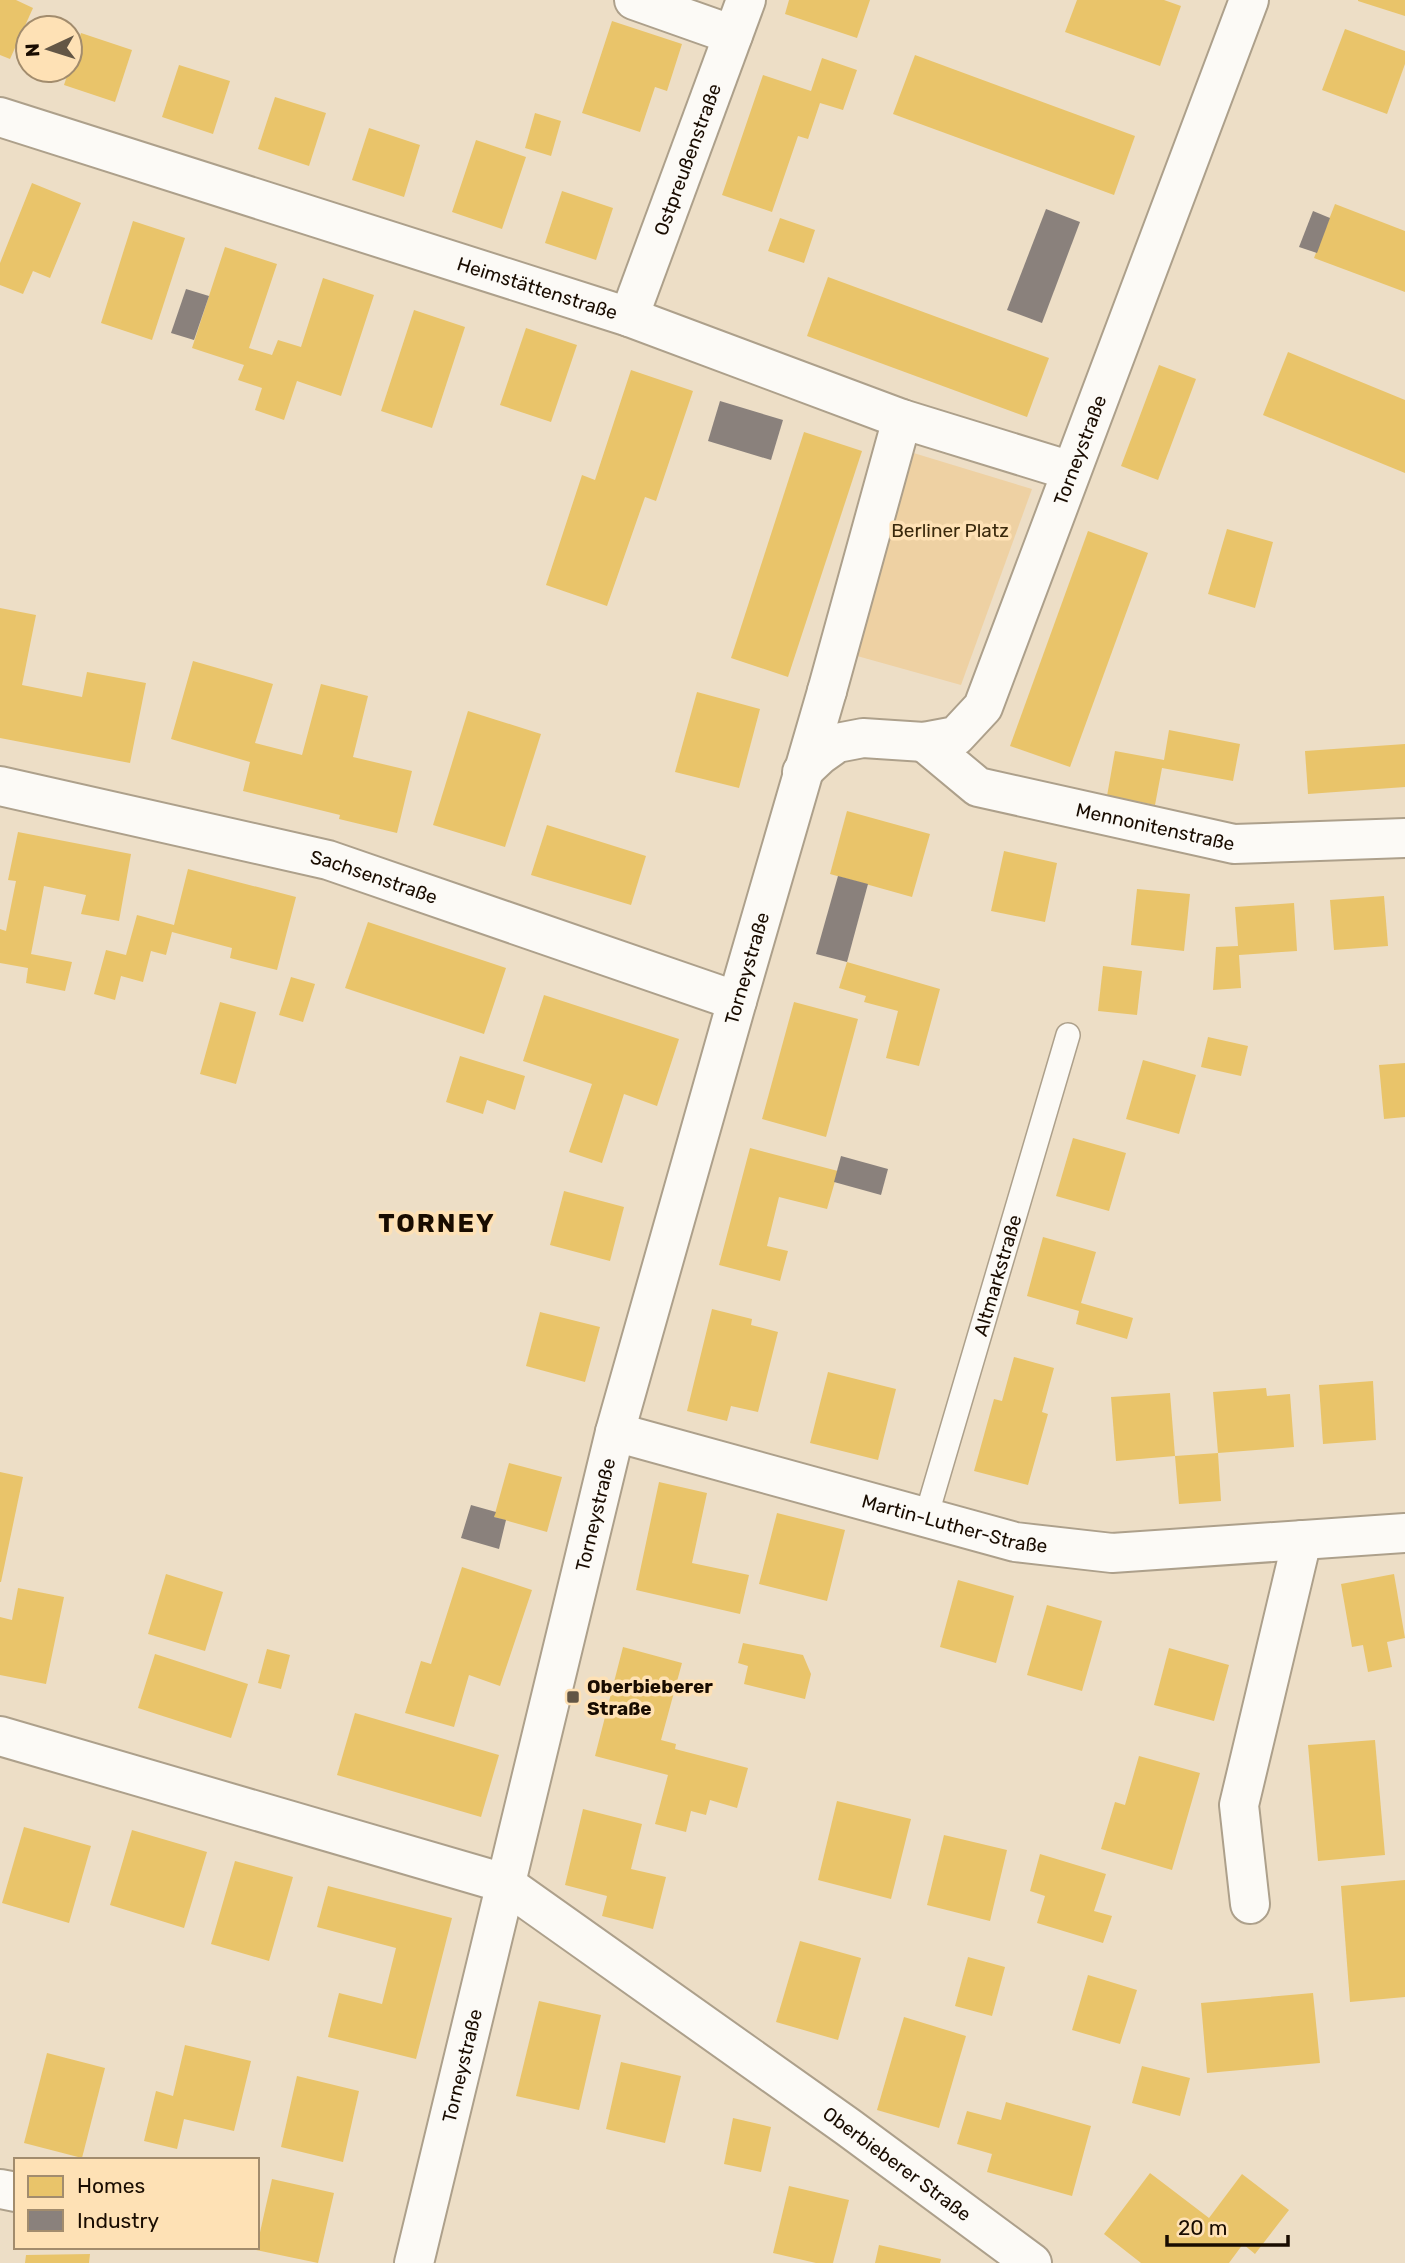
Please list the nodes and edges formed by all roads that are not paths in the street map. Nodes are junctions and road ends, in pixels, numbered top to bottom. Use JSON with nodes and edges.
{"nodes":[{"id":1,"x":634,"y":0,"type":"edge"},
{"id":2,"x":1249,"y":0,"type":"edge"},
{"id":3,"x":739,"y":17,"type":"edge"},
{"id":4,"x":0,"y":117,"type":"edge"},
{"id":5,"x":629,"y":317,"type":"junction"},
{"id":6,"x":902,"y":419,"type":"junction"},
{"id":7,"x":1071,"y":471,"type":"junction"},
{"id":8,"x":925,"y":742,"type":"junction"},
{"id":9,"x":802,"y":772,"type":"junction"},
{"id":10,"x":0,"y":786,"type":"edge"},
{"id":11,"x":1405,"y":838,"type":"edge"},
{"id":12,"x":737,"y":1001,"type":"junction"},
{"id":13,"x":1068,"y":1035,"type":"dead end"},
{"id":14,"x":615,"y":1432,"type":"junction"},
{"id":15,"x":926,"y":1517,"type":"junction"},
{"id":16,"x":1405,"y":1533,"type":"edge"},
{"id":17,"x":1302,"y":1540,"type":"junction"},
{"id":18,"x":0,"y":1736,"type":"edge"},
{"id":19,"x":504,"y":1883,"type":"junction"},
{"id":20,"x":1250,"y":1904,"type":"dead end"},
{"id":21,"x":414,"y":2263,"type":"edge"},
{"id":22,"x":1032,"y":2263,"type":"edge"}],
"edges":[{"from":1,"to":3,"type":"street"},
{"from":2,"to":7,"type":"street","name":"Torneystraße"},
{"from":3,"to":5,"type":"street","name":"Ostpreußenstraße"},
{"from":4,"to":5,"type":"street","name":"Heimstättenstraße"},
{"from":5,"to":6,"type":"street","name":"Heimstättenstraße"},
{"from":6,"to":7,"type":"street","name":"Heimstättenstraße"},
{"from":6,"to":9,"type":"street","name":"Torneystraße"},
{"from":7,"to":8,"type":"street","name":"Torneystraße"},
{"from":8,"to":9,"type":"street","name":"Torneystraße"},
{"from":8,"to":11,"type":"street","name":"Mennonitenstraße"},
{"from":9,"to":12,"type":"street","name":"Torneystraße"},
{"from":10,"to":12,"type":"street","name":"Sachsenstraße"},
{"from":12,"to":14,"type":"street","name":"Torneystraße"},
{"from":13,"to":15,"type":"lane","name":"Altmarkstraße"},
{"from":14,"to":15,"type":"street","name":"Martin-Luther-Straße"},
{"from":14,"to":19,"type":"street","name":"Torneystraße"},
{"from":15,"to":17,"type":"street","name":"Martin-Luther-Straße"},
{"from":16,"to":17,"type":"street","name":"Martin-Luther-Straße"},
{"from":17,"to":20,"type":"street"},
{"from":18,"to":19,"type":"street","name":"Oberbieberer Straße"},
{"from":19,"to":21,"type":"street","name":"Torneystraße"},
{"from":19,"to":22,"type":"street","name":"Oberbieberer Straße"}]}
